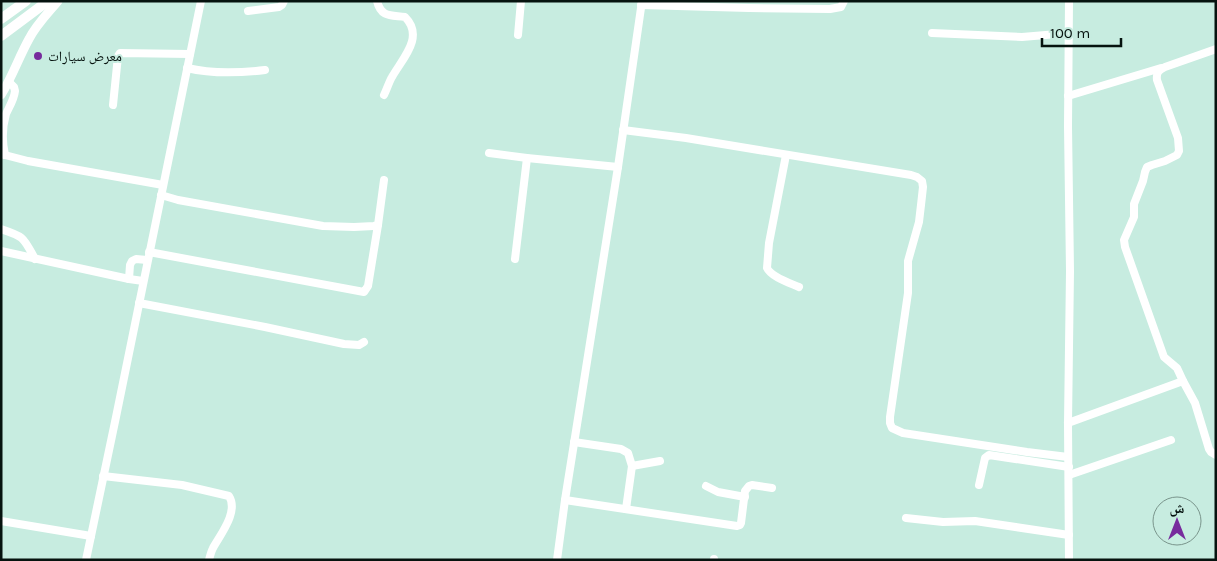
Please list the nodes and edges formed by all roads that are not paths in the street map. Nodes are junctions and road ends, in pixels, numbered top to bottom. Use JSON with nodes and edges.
{"nodes":[{"id":1,"x":26,"y":1,"type":"edge"},
{"id":2,"x":48,"y":1,"type":"edge"},
{"id":3,"x":58,"y":1,"type":"edge"},
{"id":4,"x":201,"y":1,"type":"edge"},
{"id":5,"x":284,"y":1,"type":"edge"},
{"id":6,"x":377,"y":1,"type":"edge"},
{"id":7,"x":521,"y":1,"type":"edge"},
{"id":8,"x":844,"y":1,"type":"edge"},
{"id":9,"x":1069,"y":1,"type":"edge"},
{"id":10,"x":642,"y":3,"type":"edge"},
{"id":11,"x":248,"y":11,"type":"dead end"},
{"id":12,"x":1,"y":19,"type":"edge"},
{"id":13,"x":932,"y":33,"type":"dead end"},
{"id":14,"x":1069,"y":33,"type":"junction"},
{"id":15,"x":518,"y":35,"type":"dead end"},
{"id":16,"x":1,"y":36,"type":"edge"},
{"id":17,"x":1216,"y":49,"type":"edge"},
{"id":18,"x":190,"y":54,"type":"junction"},
{"id":19,"x":1165,"y":67,"type":"junction"},
{"id":20,"x":187,"y":68,"type":"junction"},
{"id":21,"x":265,"y":70,"type":"dead end"},
{"id":22,"x":9,"y":82,"type":"junction"},
{"id":23,"x":1,"y":95,"type":"edge"},
{"id":24,"x":384,"y":95,"type":"dead end"},
{"id":25,"x":1068,"y":96,"type":"junction"},
{"id":26,"x":113,"y":105,"type":"dead end"},
{"id":27,"x":623,"y":130,"type":"junction"},
{"id":28,"x":489,"y":153,"type":"dead end"},
{"id":29,"x":3,"y":155,"type":"edge"},
{"id":30,"x":786,"y":155,"type":"junction"},
{"id":31,"x":527,"y":158,"type":"junction"},
{"id":32,"x":618,"y":167,"type":"junction"},
{"id":33,"x":384,"y":180,"type":"dead end"},
{"id":34,"x":163,"y":186,"type":"junction"},
{"id":35,"x":161,"y":195,"type":"junction"},
{"id":36,"x":378,"y":225,"type":"junction"},
{"id":37,"x":1,"y":229,"type":"edge"},
{"id":38,"x":1,"y":251,"type":"edge"},
{"id":39,"x":149,"y":252,"type":"junction"},
{"id":40,"x":35,"y":259,"type":"junction"},
{"id":41,"x":515,"y":259,"type":"dead end"},
{"id":42,"x":147,"y":260,"type":"junction"},
{"id":43,"x":129,"y":279,"type":"junction"},
{"id":44,"x":143,"y":281,"type":"junction"},
{"id":45,"x":799,"y":287,"type":"dead end"},
{"id":46,"x":139,"y":303,"type":"junction"},
{"id":47,"x":364,"y":342,"type":"dead end"},
{"id":48,"x":1183,"y":381,"type":"junction"},
{"id":49,"x":1068,"y":423,"type":"junction"},
{"id":50,"x":1171,"y":440,"type":"dead end"},
{"id":51,"x":574,"y":442,"type":"junction"},
{"id":52,"x":1216,"y":455,"type":"edge"},
{"id":53,"x":1068,"y":457,"type":"junction"},
{"id":54,"x":660,"y":461,"type":"dead end"},
{"id":55,"x":632,"y":466,"type":"junction"},
{"id":56,"x":1069,"y":471,"type":"junction"},
{"id":57,"x":103,"y":476,"type":"junction"},
{"id":58,"x":979,"y":485,"type":"dead end"},
{"id":59,"x":706,"y":486,"type":"dead end"},
{"id":60,"x":772,"y":488,"type":"dead end"},
{"id":61,"x":744,"y":497,"type":"junction"},
{"id":62,"x":565,"y":500,"type":"junction"},
{"id":63,"x":626,"y":509,"type":"junction"},
{"id":64,"x":906,"y":518,"type":"dead end"},
{"id":65,"x":1,"y":521,"type":"edge"},
{"id":66,"x":1069,"y":534,"type":"junction"},
{"id":67,"x":90,"y":536,"type":"junction"},
{"id":68,"x":86,"y":560,"type":"edge"},
{"id":69,"x":209,"y":560,"type":"edge"},
{"id":70,"x":557,"y":560,"type":"edge"},
{"id":71,"x":1069,"y":560,"type":"edge"}],
"edges":[{"from":1,"to":12,"type":"highway"},
{"from":2,"to":16,"type":"highway"},
{"from":3,"to":22,"type":"main road"},
{"from":4,"to":18,"type":"street"},
{"from":5,"to":11,"type":"street"},
{"from":6,"to":24,"type":"street"},
{"from":7,"to":15,"type":"street"},
{"from":8,"to":10,"type":"street"},
{"from":9,"to":14,"type":"street"},
{"from":10,"to":27,"type":"street"},
{"from":13,"to":14,"type":"street"},
{"from":14,"to":25,"type":"street"},
{"from":17,"to":19,"type":"street"},
{"from":18,"to":20,"type":"street"},
{"from":18,"to":26,"type":"street"},
{"from":19,"to":25,"type":"street"},
{"from":19,"to":48,"type":"street"},
{"from":20,"to":21,"type":"street"},
{"from":20,"to":34,"type":"street"},
{"from":22,"to":23,"type":"main road"},
{"from":22,"to":29,"type":"street"},
{"from":25,"to":49,"type":"street"},
{"from":27,"to":30,"type":"street"},
{"from":27,"to":32,"type":"street"},
{"from":28,"to":31,"type":"street"},
{"from":29,"to":34,"type":"street"},
{"from":30,"to":45,"type":"street"},
{"from":30,"to":53,"type":"street"},
{"from":31,"to":32,"type":"street"},
{"from":31,"to":41,"type":"street"},
{"from":32,"to":51,"type":"street"},
{"from":33,"to":36,"type":"street"},
{"from":34,"to":35,"type":"street"},
{"from":35,"to":36,"type":"street"},
{"from":35,"to":39,"type":"street"},
{"from":36,"to":39,"type":"street"},
{"from":37,"to":40,"type":"street"},
{"from":38,"to":40,"type":"street"},
{"from":39,"to":42,"type":"street"},
{"from":40,"to":43,"type":"street"},
{"from":42,"to":43,"type":"street"},
{"from":42,"to":44,"type":"street"},
{"from":43,"to":44,"type":"street"},
{"from":44,"to":46,"type":"street"},
{"from":46,"to":47,"type":"street"},
{"from":46,"to":57,"type":"street"},
{"from":48,"to":49,"type":"street"},
{"from":48,"to":52,"type":"street"},
{"from":49,"to":53,"type":"street"},
{"from":50,"to":56,"type":"street"},
{"from":51,"to":55,"type":"street"},
{"from":51,"to":62,"type":"street"},
{"from":53,"to":56,"type":"street"},
{"from":54,"to":55,"type":"street"},
{"from":55,"to":63,"type":"street"},
{"from":56,"to":58,"type":"street"},
{"from":56,"to":66,"type":"street"},
{"from":57,"to":67,"type":"street"},
{"from":57,"to":69,"type":"street"},
{"from":59,"to":61,"type":"street"},
{"from":60,"to":61,"type":"street"},
{"from":61,"to":63,"type":"street"},
{"from":62,"to":63,"type":"street"},
{"from":62,"to":70,"type":"street"},
{"from":64,"to":66,"type":"street"},
{"from":65,"to":67,"type":"street"},
{"from":66,"to":71,"type":"street"},
{"from":67,"to":68,"type":"street"}]}
